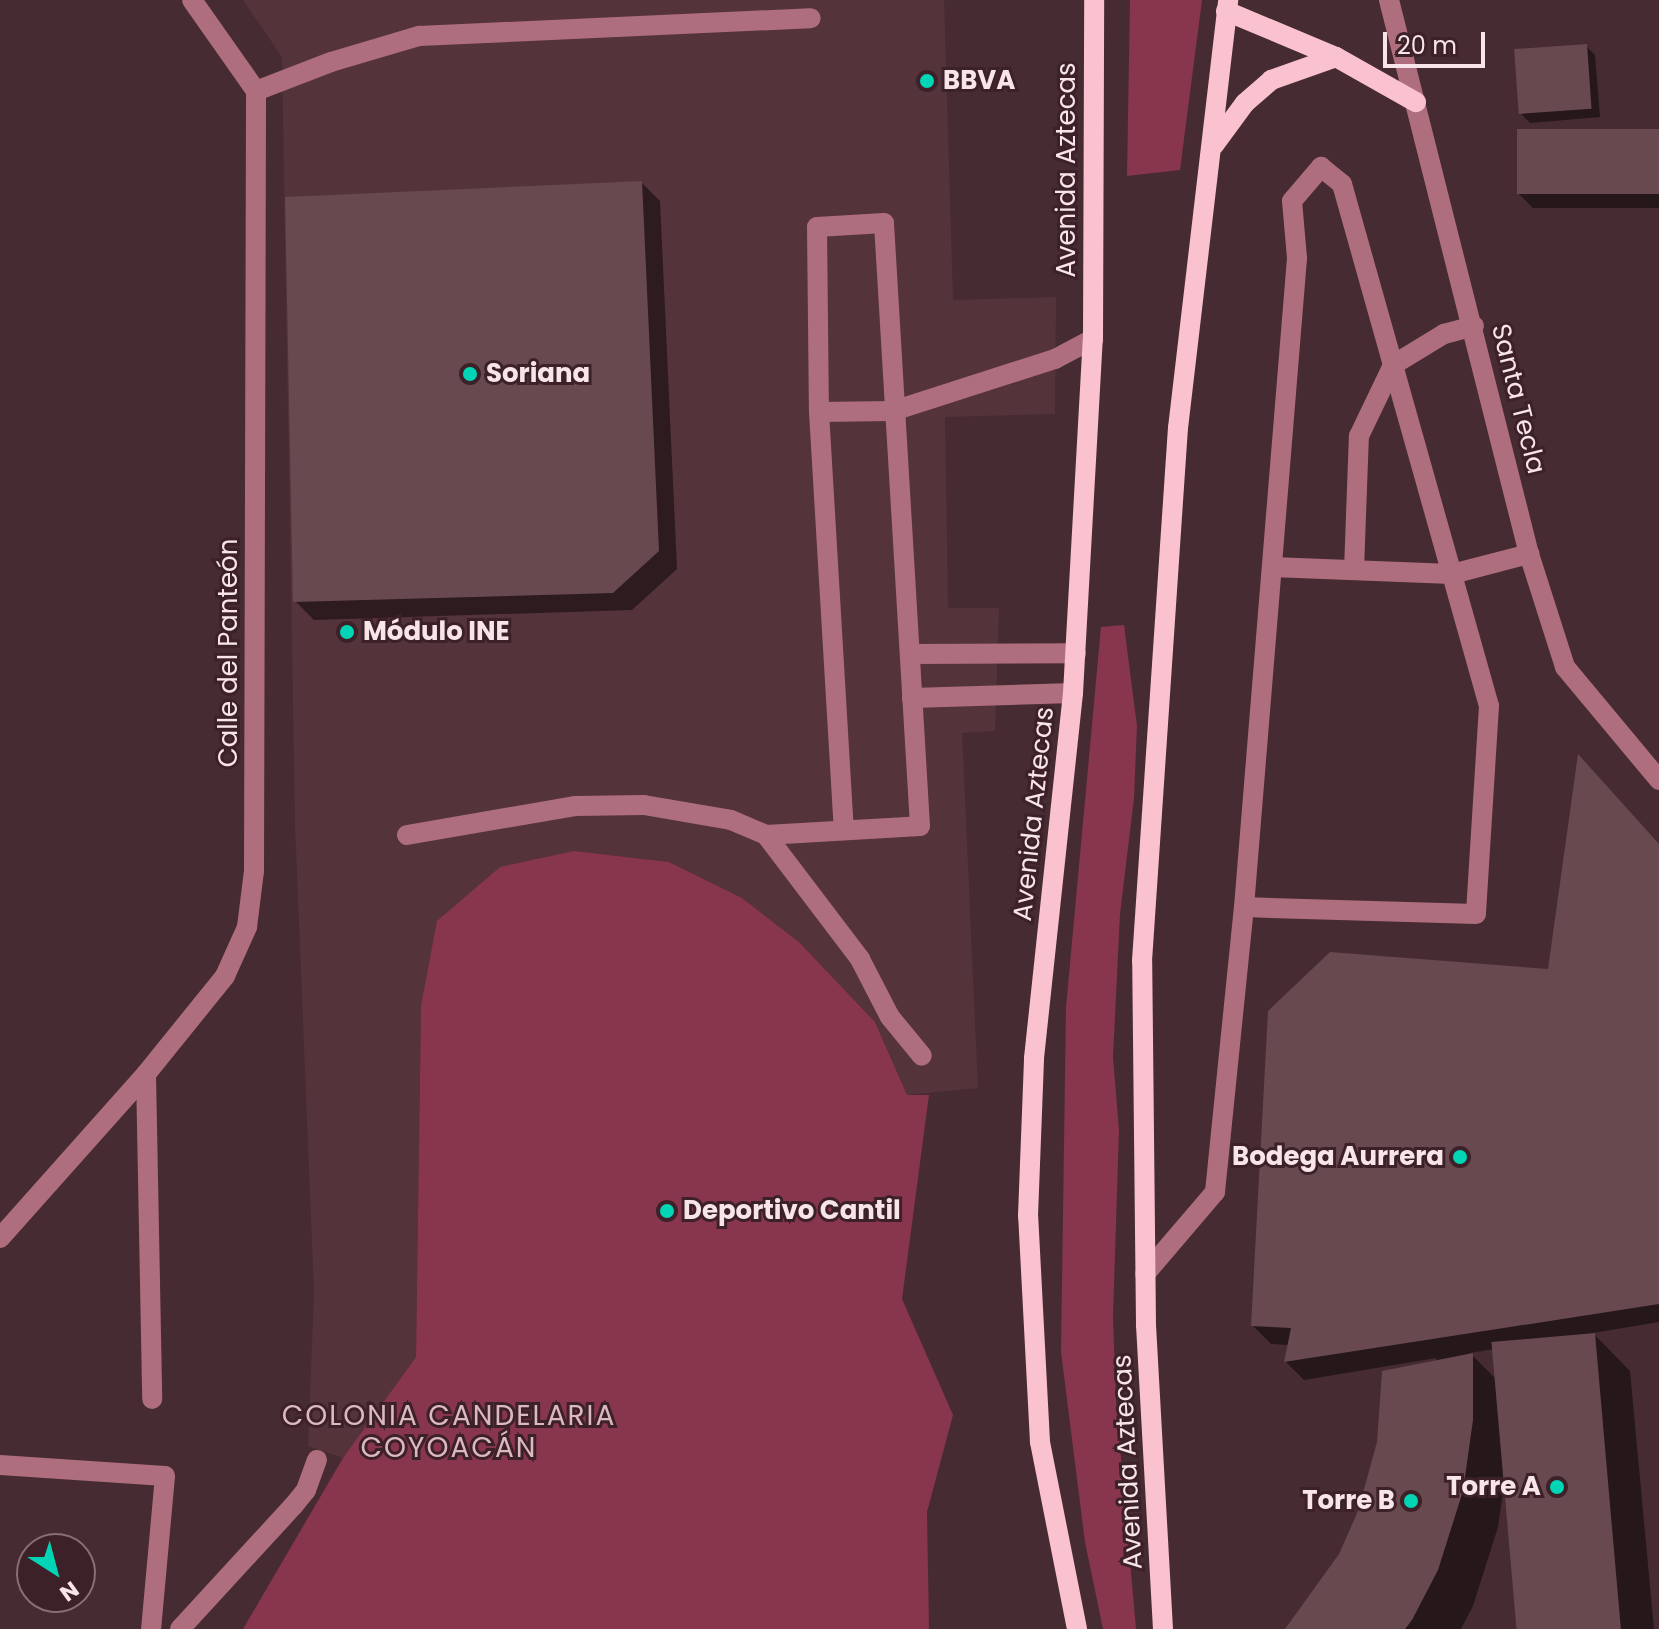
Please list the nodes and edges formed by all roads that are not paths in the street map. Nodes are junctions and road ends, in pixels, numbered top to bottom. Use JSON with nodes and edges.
{"nodes":[{"id":1,"x":192,"y":0,"type":"edge"},
{"id":2,"x":1094,"y":0,"type":"edge"},
{"id":3,"x":1389,"y":0,"type":"edge"},
{"id":4,"x":1227,"y":6,"type":"edge"},
{"id":5,"x":811,"y":18,"type":"dead end"},
{"id":6,"x":1336,"y":57,"type":"junction"},
{"id":7,"x":256,"y":91,"type":"junction"},
{"id":8,"x":1416,"y":102,"type":"junction"},
{"id":9,"x":1214,"y":145,"type":"junction"},
{"id":10,"x":1474,"y":326,"type":"junction"},
{"id":11,"x":1093,"y":339,"type":"junction"},
{"id":12,"x":1393,"y":365,"type":"junction"},
{"id":13,"x":893,"y":411,"type":"junction"},
{"id":14,"x":819,"y":412,"type":"junction"},
{"id":15,"x":1529,"y":554,"type":"junction"},
{"id":16,"x":1272,"y":567,"type":"junction"},
{"id":17,"x":1354,"y":570,"type":"junction"},
{"id":18,"x":1452,"y":574,"type":"junction"},
{"id":19,"x":1076,"y":653,"type":"junction"},
{"id":20,"x":910,"y":654,"type":"junction"},
{"id":21,"x":1073,"y":693,"type":"junction"},
{"id":22,"x":912,"y":698,"type":"junction"},
{"id":23,"x":1659,"y":780,"type":"edge"},
{"id":24,"x":844,"y":830,"type":"junction"},
{"id":25,"x":407,"y":835,"type":"dead end"},
{"id":26,"x":766,"y":835,"type":"junction"},
{"id":27,"x":1244,"y":907,"type":"junction"},
{"id":28,"x":922,"y":1056,"type":"dead end"},
{"id":29,"x":146,"y":1074,"type":"junction"},
{"id":30,"x":0,"y":1238,"type":"edge"},
{"id":31,"x":1145,"y":1274,"type":"junction"},
{"id":32,"x":152,"y":1399,"type":"dead end"},
{"id":33,"x":317,"y":1460,"type":"dead end"},
{"id":34,"x":0,"y":1465,"type":"edge"},
{"id":35,"x":151,"y":1629,"type":"edge"},
{"id":36,"x":180,"y":1629,"type":"edge"},
{"id":37,"x":1077,"y":1629,"type":"edge"},
{"id":38,"x":1163,"y":1629,"type":"edge"}],
"edges":[{"from":1,"to":7,"type":"street"},
{"from":2,"to":11,"type":"main road","name":"Avenida Aztecas"},
{"from":3,"to":8,"type":"street","name":"Santa Tecla"},
{"from":4,"to":6,"type":"main road"},
{"from":4,"to":9,"type":"main road","name":"Avenida Aztecas"},
{"from":5,"to":7,"type":"street"},
{"from":6,"to":8,"type":"main road"},
{"from":6,"to":9,"type":"main road"},
{"from":7,"to":29,"type":"street","name":"Calle del Panteón"},
{"from":8,"to":10,"type":"street","name":"Santa Tecla"},
{"from":9,"to":31,"type":"main road","name":"Avenida Aztecas"},
{"from":10,"to":12,"type":"street"},
{"from":10,"to":15,"type":"street","name":"Santa Tecla"},
{"from":11,"to":13,"type":"street"},
{"from":11,"to":19,"type":"main road","name":"Avenida Aztecas"},
{"from":12,"to":16,"type":"street"},
{"from":12,"to":17,"type":"street"},
{"from":12,"to":18,"type":"street"},
{"from":13,"to":14,"type":"street"},
{"from":13,"to":14,"type":"street"},
{"from":13,"to":20,"type":"street"},
{"from":14,"to":24,"type":"street"},
{"from":15,"to":18,"type":"street"},
{"from":15,"to":23,"type":"street","name":"Santa Tecla"},
{"from":16,"to":17,"type":"street"},
{"from":16,"to":27,"type":"street"},
{"from":17,"to":18,"type":"street"},
{"from":18,"to":27,"type":"street"},
{"from":19,"to":20,"type":"street"},
{"from":19,"to":21,"type":"main road","name":"Avenida Aztecas"},
{"from":20,"to":22,"type":"street"},
{"from":21,"to":22,"type":"street"},
{"from":21,"to":37,"type":"main road","name":"Avenida Aztecas"},
{"from":22,"to":24,"type":"street"},
{"from":24,"to":26,"type":"street"},
{"from":25,"to":26,"type":"street"},
{"from":26,"to":28,"type":"street"},
{"from":27,"to":31,"type":"street"},
{"from":29,"to":30,"type":"street","name":"Calle del Panteón"},
{"from":29,"to":32,"type":"street"},
{"from":31,"to":38,"type":"main road","name":"Avenida Aztecas"},
{"from":33,"to":36,"type":"street"},
{"from":34,"to":35,"type":"street"}]}
